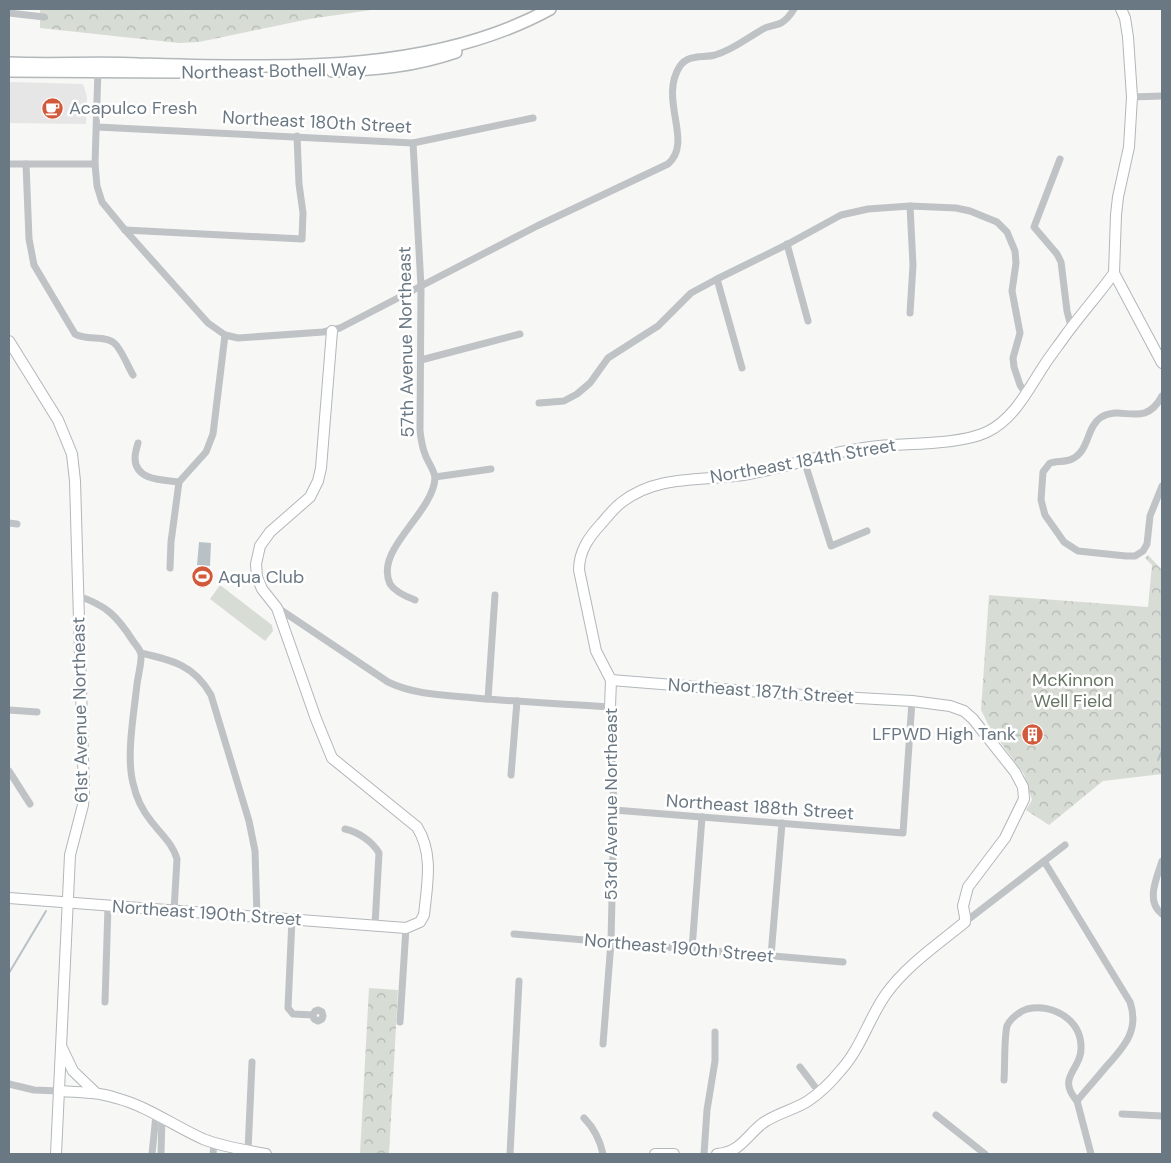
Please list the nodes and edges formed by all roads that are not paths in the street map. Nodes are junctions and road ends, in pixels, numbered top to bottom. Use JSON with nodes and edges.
{"nodes":[{"id":1,"x":550,"y":9,"type":"edge"},
{"id":2,"x":794,"y":9,"type":"edge"},
{"id":3,"x":1121,"y":9,"type":"edge"},
{"id":4,"x":9,"y":13,"type":"edge"},
{"id":5,"x":44,"y":17,"type":"dead end"},
{"id":6,"x":9,"y":63,"type":"edge"},
{"id":7,"x":98,"y":68,"type":"junction"},
{"id":8,"x":9,"y":72,"type":"edge"},
{"id":9,"x":1162,"y":96,"type":"edge"},
{"id":10,"x":1132,"y":97,"type":"junction"},
{"id":11,"x":533,"y":118,"type":"dead end"},
{"id":12,"x":97,"y":127,"type":"junction"},
{"id":13,"x":297,"y":136,"type":"junction"},
{"id":14,"x":413,"y":143,"type":"junction"},
{"id":15,"x":1060,"y":160,"type":"dead end"},
{"id":16,"x":9,"y":164,"type":"edge"},
{"id":17,"x":26,"y":164,"type":"junction"},
{"id":18,"x":95,"y":164,"type":"junction"},
{"id":19,"x":910,"y":206,"type":"junction"},
{"id":20,"x":125,"y":230,"type":"junction"},
{"id":21,"x":787,"y":244,"type":"junction"},
{"id":22,"x":1114,"y":273,"type":"junction"},
{"id":23,"x":717,"y":279,"type":"junction"},
{"id":24,"x":421,"y":286,"type":"junction"},
{"id":25,"x":910,"y":313,"type":"dead end"},
{"id":26,"x":808,"y":320,"type":"dead end"},
{"id":27,"x":1072,"y":328,"type":"junction"},
{"id":28,"x":332,"y":331,"type":"junction"},
{"id":29,"x":520,"y":334,"type":"dead end"},
{"id":30,"x":225,"y":335,"type":"junction"},
{"id":31,"x":9,"y":341,"type":"edge"},
{"id":32,"x":421,"y":360,"type":"junction"},
{"id":33,"x":1162,"y":363,"type":"edge"},
{"id":34,"x":742,"y":368,"type":"dead end"},
{"id":35,"x":133,"y":375,"type":"dead end"},
{"id":36,"x":1026,"y":394,"type":"junction"},
{"id":37,"x":1162,"y":396,"type":"edge"},
{"id":38,"x":539,"y":403,"type":"dead end"},
{"id":39,"x":138,"y":443,"type":"dead end"},
{"id":40,"x":804,"y":460,"type":"junction"},
{"id":41,"x":491,"y":469,"type":"dead end"},
{"id":42,"x":435,"y":477,"type":"junction"},
{"id":43,"x":179,"y":482,"type":"junction"},
{"id":44,"x":1162,"y":486,"type":"edge"},
{"id":45,"x":9,"y":523,"type":"edge"},
{"id":46,"x":17,"y":524,"type":"dead end"},
{"id":47,"x":867,"y":531,"type":"dead end"},
{"id":48,"x":170,"y":568,"type":"dead end"},
{"id":49,"x":579,"y":570,"type":"joint"},
{"id":50,"x":495,"y":595,"type":"dead end"},
{"id":51,"x":78,"y":596,"type":"junction"},
{"id":52,"x":416,"y":600,"type":"dead end"},
{"id":53,"x":277,"y":608,"type":"junction"},
{"id":54,"x":141,"y":653,"type":"junction"},
{"id":55,"x":611,"y":680,"type":"junction"},
{"id":56,"x":488,"y":699,"type":"junction"},
{"id":57,"x":517,"y":701,"type":"junction"},
{"id":58,"x":912,"y":701,"type":"junction"},
{"id":59,"x":610,"y":707,"type":"junction"},
{"id":60,"x":9,"y":710,"type":"edge"},
{"id":61,"x":37,"y":712,"type":"dead end"},
{"id":62,"x":9,"y":771,"type":"edge"},
{"id":63,"x":511,"y":775,"type":"dead end"},
{"id":64,"x":30,"y":804,"type":"dead end"},
{"id":65,"x":614,"y":810,"type":"junction"},
{"id":66,"x":702,"y":817,"type":"junction"},
{"id":67,"x":782,"y":823,"type":"junction"},
{"id":68,"x":344,"y":829,"type":"dead end"},
{"id":69,"x":1065,"y":845,"type":"dead end"},
{"id":70,"x":1044,"y":861,"type":"junction"},
{"id":71,"x":1162,"y":861,"type":"edge"},
{"id":72,"x":9,"y":898,"type":"edge"},
{"id":73,"x":68,"y":903,"type":"junction"},
{"id":74,"x":108,"y":906,"type":"junction"},
{"id":75,"x":174,"y":910,"type":"junction"},
{"id":76,"x":1162,"y":914,"type":"edge"},
{"id":77,"x":257,"y":916,"type":"junction"},
{"id":78,"x":292,"y":919,"type":"junction"},
{"id":79,"x":965,"y":922,"type":"junction"},
{"id":80,"x":375,"y":925,"type":"junction"},
{"id":81,"x":406,"y":928,"type":"junction"},
{"id":82,"x":514,"y":934,"type":"dead end"},
{"id":83,"x":611,"y":942,"type":"junction"},
{"id":84,"x":692,"y":949,"type":"junction"},
{"id":85,"x":771,"y":956,"type":"junction"},
{"id":86,"x":843,"y":962,"type":"dead end"},
{"id":87,"x":519,"y":981,"type":"dead end"},
{"id":88,"x":105,"y":1002,"type":"dead end"},
{"id":89,"x":313,"y":1015,"type":"dead end"},
{"id":90,"x":400,"y":1022,"type":"dead end"},
{"id":91,"x":715,"y":1032,"type":"dead end"},
{"id":92,"x":602,"y":1044,"type":"dead end"},
{"id":93,"x":61,"y":1045,"type":"junction"},
{"id":94,"x":252,"y":1062,"type":"dead end"},
{"id":95,"x":800,"y":1067,"type":"dead end"},
{"id":96,"x":1004,"y":1080,"type":"dead end"},
{"id":97,"x":9,"y":1084,"type":"edge"},
{"id":98,"x":59,"y":1091,"type":"junction"},
{"id":99,"x":820,"y":1092,"type":"junction"},
{"id":100,"x":97,"y":1094,"type":"junction"},
{"id":101,"x":1077,"y":1101,"type":"junction"},
{"id":102,"x":1122,"y":1114,"type":"dead end"},
{"id":103,"x":936,"y":1115,"type":"dead end"},
{"id":104,"x":159,"y":1116,"type":"junction"},
{"id":105,"x":1162,"y":1116,"type":"edge"},
{"id":106,"x":584,"y":1118,"type":"dead end"},
{"id":107,"x":214,"y":1143,"type":"junction"},
{"id":108,"x":248,"y":1151,"type":"junction"},
{"id":109,"x":738,"y":1152,"type":"edge"},
{"id":110,"x":56,"y":1154,"type":"edge"},
{"id":111,"x":152,"y":1154,"type":"edge"},
{"id":112,"x":161,"y":1154,"type":"edge"},
{"id":113,"x":213,"y":1154,"type":"edge"},
{"id":114,"x":266,"y":1154,"type":"edge"},
{"id":115,"x":510,"y":1154,"type":"edge"},
{"id":116,"x":603,"y":1154,"type":"edge"},
{"id":117,"x":655,"y":1154,"type":"edge"},
{"id":118,"x":674,"y":1154,"type":"edge"},
{"id":119,"x":704,"y":1154,"type":"edge"},
{"id":120,"x":717,"y":1154,"type":"edge"},
{"id":121,"x":985,"y":1154,"type":"edge"},
{"id":122,"x":1091,"y":1154,"type":"edge"}],
"edges":[{"from":1,"to":7,"type":"main road","name":"Northeast Bothell Way"},
{"from":2,"to":24,"type":"street"},
{"from":3,"to":10,"type":"street"},
{"from":4,"to":5,"type":"street"},
{"from":6,"to":7,"type":"main road","name":"Northeast Bothell Way"},
{"from":7,"to":8,"type":"main road","name":"Northeast Bothell Way"},
{"from":7,"to":12,"type":"street"},
{"from":9,"to":10,"type":"street"},
{"from":10,"to":22,"type":"street"},
{"from":11,"to":14,"type":"street","name":"Northeast 180th Street"},
{"from":12,"to":13,"type":"street","name":"Northeast 180th Street"},
{"from":12,"to":18,"type":"street"},
{"from":13,"to":14,"type":"street","name":"Northeast 180th Street"},
{"from":13,"to":20,"type":"street"},
{"from":14,"to":24,"type":"street","name":"57th Avenue Northeast"},
{"from":15,"to":27,"type":"street"},
{"from":16,"to":17,"type":"street"},
{"from":17,"to":18,"type":"street"},
{"from":17,"to":35,"type":"street"},
{"from":18,"to":20,"type":"street"},
{"from":19,"to":21,"type":"street"},
{"from":19,"to":25,"type":"street"},
{"from":19,"to":36,"type":"street"},
{"from":20,"to":30,"type":"street"},
{"from":21,"to":23,"type":"street"},
{"from":21,"to":26,"type":"street"},
{"from":22,"to":27,"type":"street","name":"Northeast 184th Street"},
{"from":22,"to":33,"type":"street"},
{"from":23,"to":34,"type":"street"},
{"from":23,"to":38,"type":"street"},
{"from":24,"to":28,"type":"street"},
{"from":24,"to":32,"type":"street","name":"57th Avenue Northeast"},
{"from":27,"to":36,"type":"street","name":"Northeast 184th Street"},
{"from":28,"to":30,"type":"street"},
{"from":28,"to":53,"type":"street"},
{"from":29,"to":32,"type":"street"},
{"from":30,"to":43,"type":"street"},
{"from":31,"to":51,"type":"street","name":"61st Avenue Northeast"},
{"from":32,"to":42,"type":"street","name":"57th Avenue Northeast"},
{"from":36,"to":40,"type":"street","name":"Northeast 184th Street"},
{"from":37,"to":44,"type":"street"},
{"from":39,"to":43,"type":"street"},
{"from":40,"to":47,"type":"street"},
{"from":40,"to":49,"type":"street","name":"Northeast 184th Street"},
{"from":41,"to":42,"type":"street"},
{"from":42,"to":52,"type":"street"},
{"from":43,"to":48,"type":"street"},
{"from":45,"to":46,"type":"street"},
{"from":49,"to":55,"type":"street","name":"53rd Avenue Northeast"},
{"from":50,"to":56,"type":"street"},
{"from":51,"to":54,"type":"street"},
{"from":51,"to":73,"type":"street","name":"61st Avenue Northeast"},
{"from":53,"to":56,"type":"street"},
{"from":53,"to":81,"type":"street"},
{"from":54,"to":75,"type":"street"},
{"from":54,"to":77,"type":"street"},
{"from":55,"to":58,"type":"street","name":"Northeast 187th Street"},
{"from":55,"to":59,"type":"street","name":"53rd Avenue Northeast"},
{"from":56,"to":57,"type":"street"},
{"from":57,"to":59,"type":"street"},
{"from":57,"to":63,"type":"street"},
{"from":58,"to":67,"type":"street","name":"Northeast 188th Street"},
{"from":58,"to":79,"type":"street","name":"Northeast 187th Street"},
{"from":59,"to":65,"type":"street","name":"53rd Avenue Northeast"},
{"from":60,"to":61,"type":"street"},
{"from":62,"to":64,"type":"street"},
{"from":65,"to":66,"type":"street","name":"Northeast 188th Street"},
{"from":65,"to":83,"type":"street","name":"53rd Avenue Northeast"},
{"from":66,"to":67,"type":"street","name":"Northeast 188th Street"},
{"from":66,"to":84,"type":"street"},
{"from":67,"to":85,"type":"street"},
{"from":68,"to":80,"type":"street"},
{"from":69,"to":70,"type":"street"},
{"from":70,"to":79,"type":"street"},
{"from":70,"to":101,"type":"street"},
{"from":71,"to":76,"type":"street"},
{"from":72,"to":73,"type":"street","name":"Northeast 190th Street"},
{"from":73,"to":74,"type":"street","name":"Northeast 190th Street"},
{"from":73,"to":93,"type":"street","name":"61st Avenue Northeast"},
{"from":74,"to":75,"type":"street","name":"Northeast 190th Street"},
{"from":74,"to":88,"type":"street"},
{"from":75,"to":77,"type":"street","name":"Northeast 190th Street"},
{"from":77,"to":78,"type":"street","name":"Northeast 190th Street"},
{"from":78,"to":80,"type":"street","name":"Northeast 190th Street"},
{"from":78,"to":89,"type":"street"},
{"from":79,"to":99,"type":"street"},
{"from":80,"to":81,"type":"street","name":"Northeast 190th Street"},
{"from":81,"to":90,"type":"street"},
{"from":82,"to":83,"type":"street","name":"Northeast 190th Street"},
{"from":83,"to":84,"type":"street","name":"Northeast 190th Street"},
{"from":83,"to":92,"type":"street","name":"53rd Avenue Northeast"},
{"from":84,"to":85,"type":"street","name":"Northeast 190th Street"},
{"from":85,"to":86,"type":"street","name":"Northeast 190th Street"},
{"from":87,"to":115,"type":"street"},
{"from":91,"to":119,"type":"street"},
{"from":93,"to":98,"type":"street","name":"61st Avenue Northeast"},
{"from":93,"to":100,"type":"street"},
{"from":94,"to":108,"type":"street"},
{"from":95,"to":99,"type":"street"},
{"from":96,"to":101,"type":"street"},
{"from":97,"to":98,"type":"street"},
{"from":98,"to":100,"type":"street"},
{"from":98,"to":110,"type":"street","name":"61st Avenue Northeast"},
{"from":99,"to":109,"type":"street"},
{"from":100,"to":104,"type":"street"},
{"from":101,"to":122,"type":"street"},
{"from":102,"to":105,"type":"street"},
{"from":103,"to":121,"type":"street"},
{"from":104,"to":107,"type":"street"},
{"from":104,"to":111,"type":"street"},
{"from":104,"to":112,"type":"street"},
{"from":106,"to":116,"type":"street"},
{"from":107,"to":108,"type":"street"},
{"from":107,"to":113,"type":"street"},
{"from":108,"to":114,"type":"street"},
{"from":109,"to":120,"type":"street"},
{"from":117,"to":118,"type":"street"}]}
